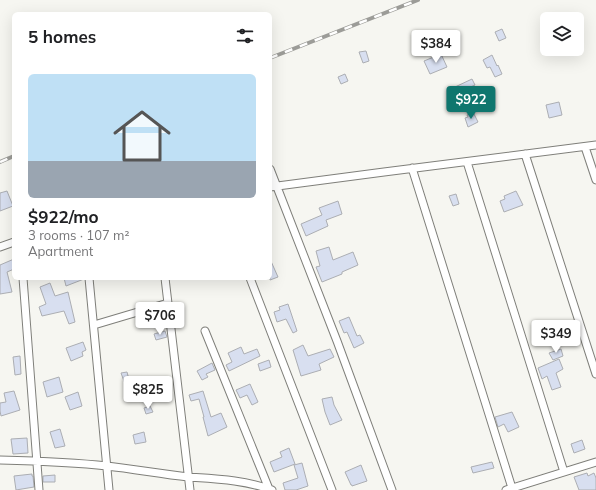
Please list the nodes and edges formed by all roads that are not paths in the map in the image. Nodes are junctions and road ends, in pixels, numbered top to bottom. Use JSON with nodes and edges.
{"nodes":[{"id":1,"x":596,"y":145,"type":"edge"},
{"id":2,"x":585,"y":147,"type":"junction"},
{"id":3,"x":525,"y":154,"type":"junction"},
{"id":4,"x":467,"y":162,"type":"junction"},
{"id":5,"x":412,"y":168,"type":"junction"},
{"id":6,"x":596,"y":180,"type":"edge"},
{"id":7,"x":273,"y":187,"type":"edge"},
{"id":8,"x":12,"y":243,"type":"edge"},
{"id":9,"x":0,"y":247,"type":"edge"},
{"id":10,"x":23,"y":280,"type":"edge"},
{"id":11,"x":89,"y":280,"type":"edge"},
{"id":12,"x":165,"y":280,"type":"edge"},
{"id":13,"x":251,"y":280,"type":"edge"},
{"id":14,"x":168,"y":303,"type":"junction"},
{"id":15,"x":94,"y":325,"type":"junction"},
{"id":16,"x":205,"y":331,"type":"dead end"},
{"id":17,"x":596,"y":374,"type":"edge"},
{"id":18,"x":0,"y":460,"type":"edge"},
{"id":19,"x":37,"y":461,"type":"junction"},
{"id":20,"x":596,"y":462,"type":"edge"},
{"id":21,"x":107,"y":466,"type":"junction"},
{"id":22,"x":564,"y":472,"type":"junction"},
{"id":23,"x":188,"y":477,"type":"junction"},
{"id":24,"x":240,"y":482,"type":"junction"},
{"id":25,"x":509,"y":489,"type":"edge"},
{"id":26,"x":39,"y":490,"type":"edge"},
{"id":27,"x":109,"y":490,"type":"edge"},
{"id":28,"x":190,"y":490,"type":"edge"},
{"id":29,"x":241,"y":490,"type":"edge"},
{"id":30,"x":271,"y":490,"type":"edge"},
{"id":31,"x":332,"y":490,"type":"edge"},
{"id":32,"x":392,"y":490,"type":"edge"}],
"edges":[{"from":1,"to":2,"type":"street"},
{"from":2,"to":3,"type":"street"},
{"from":2,"to":6,"type":"street"},
{"from":3,"to":4,"type":"street"},
{"from":3,"to":17,"type":"street"},
{"from":4,"to":5,"type":"street"},
{"from":4,"to":22,"type":"street"},
{"from":5,"to":7,"type":"street"},
{"from":5,"to":25,"type":"street"},
{"from":7,"to":32,"type":"street"},
{"from":8,"to":9,"type":"street"},
{"from":10,"to":19,"type":"street"},
{"from":11,"to":15,"type":"street"},
{"from":12,"to":14,"type":"street"},
{"from":13,"to":31,"type":"street"},
{"from":14,"to":15,"type":"street"},
{"from":14,"to":23,"type":"street"},
{"from":15,"to":21,"type":"street"},
{"from":16,"to":30,"type":"street"},
{"from":18,"to":19,"type":"street"},
{"from":19,"to":21,"type":"street"},
{"from":19,"to":26,"type":"street"},
{"from":20,"to":22,"type":"street"},
{"from":21,"to":23,"type":"street"},
{"from":21,"to":27,"type":"street"},
{"from":22,"to":25,"type":"street"},
{"from":23,"to":24,"type":"street"},
{"from":23,"to":28,"type":"street"},
{"from":24,"to":29,"type":"street"},
{"from":24,"to":30,"type":"street"}]}
